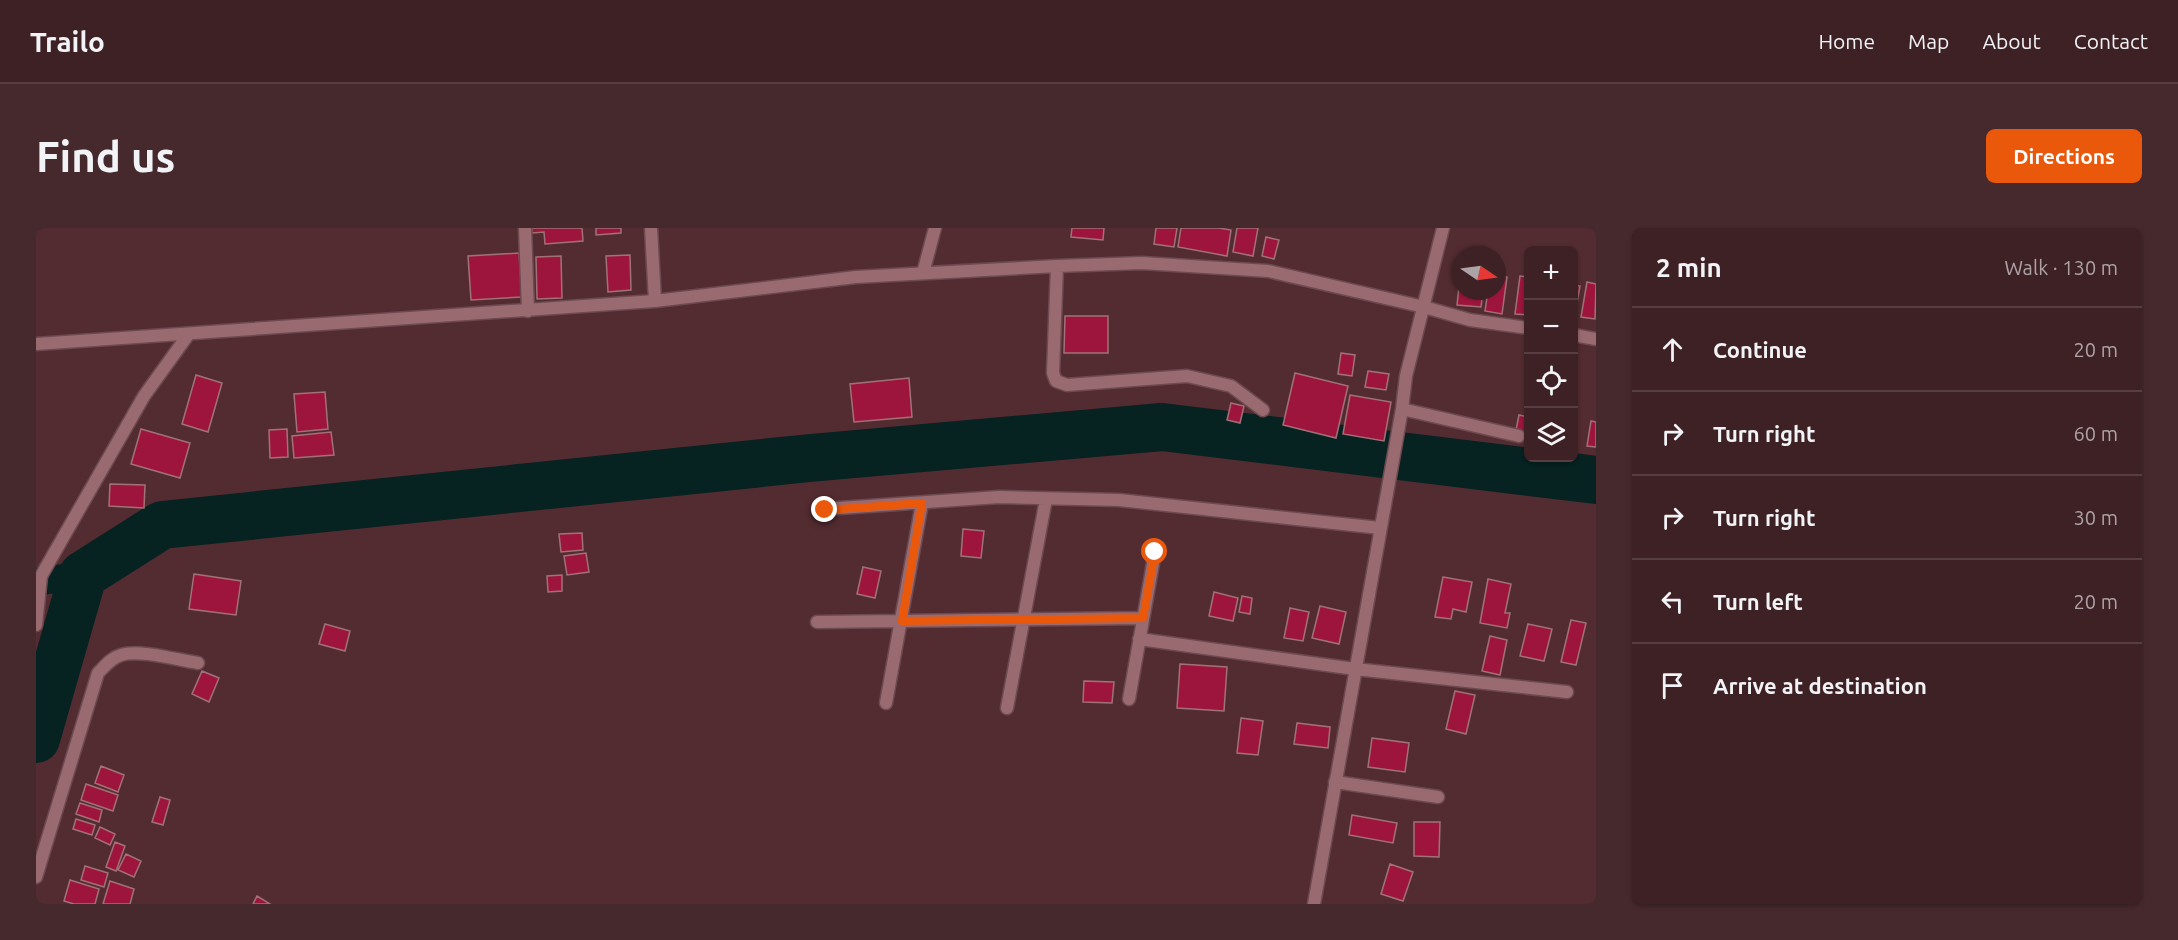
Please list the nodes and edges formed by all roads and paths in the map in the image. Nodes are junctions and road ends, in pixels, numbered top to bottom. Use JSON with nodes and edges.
{"nodes":[{"id":1,"x":525,"y":228,"type":"edge"},
{"id":2,"x":651,"y":228,"type":"edge"},
{"id":3,"x":935,"y":228,"type":"edge"},
{"id":4,"x":1443,"y":228,"type":"edge"},
{"id":5,"x":1057,"y":266,"type":"junction"},
{"id":6,"x":923,"y":273,"type":"junction"},
{"id":7,"x":655,"y":301,"type":"junction"},
{"id":8,"x":1424,"y":307,"type":"junction"},
{"id":9,"x":528,"y":311,"type":"junction"},
{"id":10,"x":1524,"y":327,"type":"edge"},
{"id":11,"x":188,"y":335,"type":"junction"},
{"id":12,"x":1578,"y":336,"type":"edge"},
{"id":13,"x":1596,"y":339,"type":"edge"},
{"id":14,"x":36,"y":344,"type":"edge"},
{"id":15,"x":1402,"y":409,"type":"junction"},
{"id":16,"x":1263,"y":410,"type":"dead end"},
{"id":17,"x":1519,"y":436,"type":"dead end"},
{"id":18,"x":1046,"y":499,"type":"junction"},
{"id":19,"x":922,"y":503,"type":"junction"},
{"id":20,"x":825,"y":510,"type":"dead end"},
{"id":21,"x":1380,"y":528,"type":"junction"},
{"id":22,"x":1155,"y":552,"type":"dead end"},
{"id":23,"x":37,"y":602,"type":"edge"},
{"id":24,"x":1143,"y":618,"type":"junction"},
{"id":25,"x":1024,"y":619,"type":"junction"},
{"id":26,"x":902,"y":621,"type":"junction"},
{"id":27,"x":817,"y":622,"type":"dead end"},
{"id":28,"x":36,"y":625,"type":"edge"},
{"id":29,"x":1139,"y":639,"type":"junction"},
{"id":30,"x":198,"y":663,"type":"dead end"},
{"id":31,"x":1355,"y":669,"type":"junction"},
{"id":32,"x":1567,"y":692,"type":"dead end"},
{"id":33,"x":1129,"y":699,"type":"dead end"},
{"id":34,"x":886,"y":703,"type":"dead end"},
{"id":35,"x":1007,"y":708,"type":"dead end"},
{"id":36,"x":1335,"y":782,"type":"junction"},
{"id":37,"x":1438,"y":797,"type":"dead end"},
{"id":38,"x":36,"y":877,"type":"edge"},
{"id":39,"x":1314,"y":904,"type":"edge"}],
"edges":[{"from":1,"to":9,"type":"street"},
{"from":2,"to":7,"type":"street"},
{"from":3,"to":6,"type":"street"},
{"from":4,"to":8,"type":"street"},
{"from":5,"to":6,"type":"street"},
{"from":5,"to":8,"type":"street"},
{"from":5,"to":16,"type":"street"},
{"from":6,"to":7,"type":"street"},
{"from":7,"to":9,"type":"street"},
{"from":8,"to":10,"type":"street"},
{"from":8,"to":15,"type":"street"},
{"from":9,"to":11,"type":"street"},
{"from":11,"to":14,"type":"street"},
{"from":11,"to":23,"type":"street"},
{"from":12,"to":13,"type":"street"},
{"from":15,"to":17,"type":"street"},
{"from":15,"to":21,"type":"street"},
{"from":18,"to":19,"type":"street"},
{"from":18,"to":21,"type":"street"},
{"from":18,"to":25,"type":"street"},
{"from":19,"to":20,"type":"street"},
{"from":19,"to":26,"type":"street"},
{"from":21,"to":31,"type":"street"},
{"from":22,"to":24,"type":"street"},
{"from":23,"to":28,"type":"street"},
{"from":24,"to":25,"type":"street"},
{"from":24,"to":29,"type":"street"},
{"from":25,"to":26,"type":"street"},
{"from":25,"to":35,"type":"street"},
{"from":26,"to":27,"type":"street"},
{"from":26,"to":34,"type":"street"},
{"from":29,"to":31,"type":"street"},
{"from":29,"to":33,"type":"street"},
{"from":30,"to":38,"type":"street"},
{"from":31,"to":32,"type":"street"},
{"from":31,"to":36,"type":"street"},
{"from":36,"to":37,"type":"street"},
{"from":36,"to":39,"type":"street"}]}
